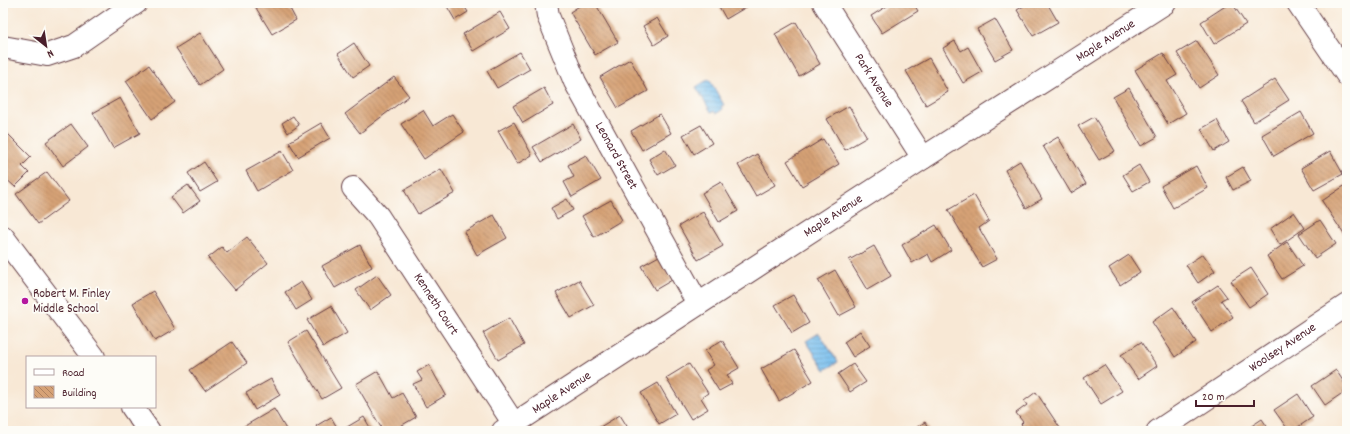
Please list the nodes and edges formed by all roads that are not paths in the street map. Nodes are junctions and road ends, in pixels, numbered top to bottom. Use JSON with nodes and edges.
{"nodes":[{"id":1,"x":136,"y":3,"type":"edge"},
{"id":2,"x":546,"y":3,"type":"edge"},
{"id":3,"x":824,"y":3,"type":"edge"},
{"id":4,"x":1165,"y":3,"type":"edge"},
{"id":5,"x":1308,"y":6,"type":"edge"},
{"id":6,"x":3,"y":47,"type":"edge"},
{"id":7,"x":1347,"y":75,"type":"edge"},
{"id":8,"x":924,"y":158,"type":"junction"},
{"id":9,"x":353,"y":188,"type":"dead end"},
{"id":10,"x":3,"y":237,"type":"edge"},
{"id":11,"x":698,"y":304,"type":"junction"},
{"id":12,"x":1347,"y":305,"type":"edge"},
{"id":13,"x":93,"y":356,"type":"edge"},
{"id":14,"x":133,"y":408,"type":"edge"},
{"id":15,"x":508,"y":428,"type":"edge"},
{"id":16,"x":149,"y":431,"type":"edge"},
{"id":17,"x":1158,"y":431,"type":"edge"}],
"edges":[{"from":1,"to":6,"type":"street"},
{"from":2,"to":11,"type":"street","name":"Leonard Street"},
{"from":3,"to":8,"type":"street","name":"Park Avenue"},
{"from":4,"to":8,"type":"street","name":"Maple Avenue"},
{"from":5,"to":7,"type":"street"},
{"from":8,"to":11,"type":"street","name":"Maple Avenue"},
{"from":9,"to":15,"type":"street","name":"Kenneth Court"},
{"from":10,"to":13,"type":"street"},
{"from":11,"to":15,"type":"street","name":"Maple Avenue"},
{"from":12,"to":17,"type":"street","name":"Woolsey Avenue"},
{"from":14,"to":16,"type":"street"}]}
